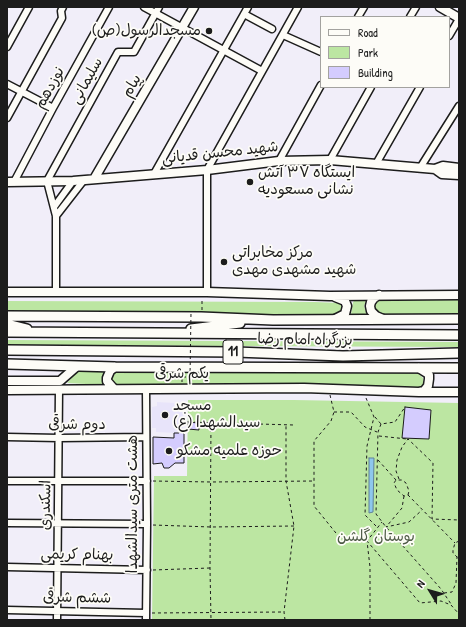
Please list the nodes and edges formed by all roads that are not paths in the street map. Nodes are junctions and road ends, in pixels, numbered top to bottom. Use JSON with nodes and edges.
{"nodes":[{"id":1,"x":29,"y":7,"type":"edge"},
{"id":2,"x":63,"y":7,"type":"edge"},
{"id":3,"x":109,"y":7,"type":"edge"},
{"id":4,"x":144,"y":7,"type":"edge"},
{"id":5,"x":194,"y":7,"type":"edge"},
{"id":6,"x":248,"y":7,"type":"edge"},
{"id":7,"x":298,"y":7,"type":"edge"},
{"id":8,"x":364,"y":7,"type":"edge"},
{"id":9,"x":416,"y":7,"type":"edge"},
{"id":10,"x":440,"y":7,"type":"edge"},
{"id":11,"x":157,"y":10,"type":"edge"},
{"id":12,"x":244,"y":14,"type":"junction"},
{"id":13,"x":359,"y":16,"type":"edge"},
{"id":14,"x":411,"y":16,"type":"edge"},
{"id":15,"x":459,"y":18,"type":"edge"},
{"id":16,"x":182,"y":27,"type":"junction"},
{"id":17,"x":272,"y":29,"type":"dead end"},
{"id":18,"x":450,"y":34,"type":"edge"},
{"id":19,"x":283,"y":35,"type":"junction"},
{"id":20,"x":7,"y":47,"type":"edge"},
{"id":21,"x":224,"y":50,"type":"junction"},
{"id":22,"x":320,"y":52,"type":"edge"},
{"id":23,"x":262,"y":72,"type":"junction"},
{"id":24,"x":7,"y":84,"type":"edge"},
{"id":25,"x":320,"y":87,"type":"edge"},
{"id":26,"x":370,"y":88,"type":"edge"},
{"id":27,"x":419,"y":88,"type":"edge"},
{"id":28,"x":21,"y":92,"type":"junction"},
{"id":29,"x":459,"y":106,"type":"edge"},
{"id":30,"x":53,"y":108,"type":"junction"},
{"id":31,"x":7,"y":118,"type":"edge"},
{"id":32,"x":330,"y":160,"type":"junction"},
{"id":33,"x":279,"y":161,"type":"junction"},
{"id":34,"x":376,"y":164,"type":"junction"},
{"id":35,"x":420,"y":168,"type":"junction"},
{"id":36,"x":459,"y":168,"type":"edge"},
{"id":37,"x":435,"y":169,"type":"junction"},
{"id":38,"x":207,"y":170,"type":"junction"},
{"id":39,"x":154,"y":174,"type":"junction"},
{"id":40,"x":459,"y":175,"type":"edge"},
{"id":41,"x":94,"y":179,"type":"junction"},
{"id":42,"x":84,"y":180,"type":"junction"},
{"id":43,"x":47,"y":181,"type":"junction"},
{"id":44,"x":74,"y":181,"type":"junction"},
{"id":45,"x":11,"y":182,"type":"edge"},
{"id":46,"x":54,"y":207,"type":"junction"},
{"id":47,"x":56,"y":216,"type":"junction"},
{"id":48,"x":7,"y":292,"type":"edge"},
{"id":49,"x":56,"y":292,"type":"junction"},
{"id":50,"x":205,"y":292,"type":"junction"},
{"id":51,"x":381,"y":295,"type":"junction"},
{"id":52,"x":459,"y":295,"type":"edge"},
{"id":53,"x":330,"y":296,"type":"junction"},
{"id":54,"x":7,"y":316,"type":"edge"},
{"id":55,"x":383,"y":319,"type":"junction"},
{"id":56,"x":459,"y":319,"type":"edge"},
{"id":57,"x":273,"y":320,"type":"junction"},
{"id":58,"x":332,"y":320,"type":"junction"},
{"id":59,"x":7,"y":324,"type":"edge"},
{"id":60,"x":7,"y":332,"type":"edge"},
{"id":61,"x":38,"y":333,"type":"junction"},
{"id":62,"x":146,"y":334,"type":"junction"},
{"id":63,"x":459,"y":335,"type":"edge"},
{"id":64,"x":7,"y":350,"type":"edge"},
{"id":65,"x":236,"y":352,"type":"junction"},
{"id":66,"x":459,"y":353,"type":"edge"},
{"id":67,"x":7,"y":364,"type":"edge"},
{"id":68,"x":76,"y":366,"type":"junction"},
{"id":69,"x":115,"y":367,"type":"junction"},
{"id":70,"x":374,"y":368,"type":"junction"},
{"id":71,"x":418,"y":368,"type":"junction"},
{"id":72,"x":459,"y":368,"type":"edge"},
{"id":73,"x":7,"y":381,"type":"edge"},
{"id":74,"x":60,"y":389,"type":"junction"},
{"id":75,"x":114,"y":389,"type":"junction"},
{"id":76,"x":146,"y":389,"type":"junction"},
{"id":77,"x":7,"y":390,"type":"edge"},
{"id":78,"x":419,"y":392,"type":"junction"},
{"id":79,"x":459,"y":392,"type":"edge"},
{"id":80,"x":7,"y":437,"type":"edge"},
{"id":81,"x":146,"y":437,"type":"junction"},
{"id":82,"x":59,"y":438,"type":"junction"},
{"id":83,"x":7,"y":481,"type":"edge"},
{"id":84,"x":59,"y":481,"type":"junction"},
{"id":85,"x":147,"y":481,"type":"junction"},
{"id":86,"x":7,"y":523,"type":"edge"},
{"id":87,"x":147,"y":524,"type":"junction"},
{"id":88,"x":58,"y":525,"type":"junction"},
{"id":89,"x":7,"y":567,"type":"edge"},
{"id":90,"x":58,"y":568,"type":"junction"},
{"id":91,"x":146,"y":570,"type":"junction"},
{"id":92,"x":7,"y":610,"type":"edge"},
{"id":93,"x":57,"y":610,"type":"junction"},
{"id":94,"x":146,"y":613,"type":"junction"},
{"id":95,"x":57,"y":620,"type":"edge"},
{"id":96,"x":146,"y":620,"type":"edge"}],
"edges":[{"from":1,"to":20,"type":"street"},
{"from":2,"to":28,"type":"street"},
{"from":3,"to":30,"type":"street","name":"نوزدهم"},
{"from":4,"to":11,"type":"street"},
{"from":5,"to":16,"type":"main road","name":"پیام"},
{"from":6,"to":12,"type":"street"},
{"from":7,"to":19,"type":"street"},
{"from":8,"to":13,"type":"street"},
{"from":9,"to":14,"type":"street"},
{"from":10,"to":15,"type":"main road"},
{"from":11,"to":16,"type":"street"},
{"from":11,"to":43,"type":"street","name":"سلیمانی"},
{"from":12,"to":17,"type":"street"},
{"from":12,"to":21,"type":"street"},
{"from":15,"to":18,"type":"street"},
{"from":16,"to":21,"type":"street"},
{"from":16,"to":41,"type":"main road","name":"پیام"},
{"from":19,"to":22,"type":"street"},
{"from":19,"to":23,"type":"street"},
{"from":21,"to":23,"type":"street"},
{"from":21,"to":39,"type":"street"},
{"from":23,"to":38,"type":"street"},
{"from":24,"to":28,"type":"street"},
{"from":25,"to":33,"type":"street"},
{"from":26,"to":32,"type":"street"},
{"from":27,"to":34,"type":"street"},
{"from":28,"to":30,"type":"street"},
{"from":28,"to":31,"type":"street"},
{"from":29,"to":35,"type":"street"},
{"from":30,"to":45,"type":"street","name":"نوزدهم"},
{"from":32,"to":33,"type":"main road","name":"شهید محسن قدیانی"},
{"from":32,"to":34,"type":"main road","name":"شهید محسن قدیانی"},
{"from":33,"to":38,"type":"main road","name":"شهید محسن قدیانی"},
{"from":34,"to":35,"type":"main road","name":"شهید محسن قدیانی"},
{"from":35,"to":37,"type":"main road","name":"شهید محسن قدیانی"},
{"from":36,"to":37,"type":"main road","name":"شهید محسن قدیانی"},
{"from":37,"to":40,"type":"main road","name":"شهید محسن قدیانی"},
{"from":38,"to":39,"type":"main road","name":"شهید محسن قدیانی"},
{"from":38,"to":50,"type":"street"},
{"from":39,"to":41,"type":"main road","name":"شهید محسن قدیانی"},
{"from":41,"to":42,"type":"main road","name":"شهید محسن قدیانی"},
{"from":42,"to":44,"type":"main road","name":"شهید محسن قدیانی"},
{"from":42,"to":47,"type":"street"},
{"from":43,"to":44,"type":"main road","name":"شهید محسن قدیانی"},
{"from":43,"to":45,"type":"main road","name":"شهید محسن قدیانی"},
{"from":43,"to":46,"type":"street"},
{"from":44,"to":46,"type":"street"},
{"from":46,"to":47,"type":"street"},
{"from":47,"to":49,"type":"street"},
{"from":48,"to":49,"type":"main road"},
{"from":49,"to":50,"type":"main road"},
{"from":50,"to":53,"type":"main road"},
{"from":51,"to":52,"type":"main road"},
{"from":51,"to":53,"type":"main road"},
{"from":51,"to":55,"type":"main road"},
{"from":53,"to":58,"type":"main road"},
{"from":54,"to":57,"type":"highway"},
{"from":55,"to":56,"type":"highway"},
{"from":55,"to":58,"type":"highway"},
{"from":57,"to":58,"type":"highway"},
{"from":57,"to":62,"type":"highway"},
{"from":59,"to":61,"type":"highway"},
{"from":60,"to":61,"type":"highway","name":"بزرگراه امام رضا","number":"11"},
{"from":61,"to":62,"type":"highway","name":"بزرگراه امام رضا","number":"11"},
{"from":62,"to":63,"type":"highway","name":"بزرگراه امام رضا","number":"11"},
{"from":64,"to":65,"type":"highway","name":"بزرگراه امام رضا","number":"11"},
{"from":65,"to":66,"type":"highway","name":"بزرگراه امام رضا","number":"11"},
{"from":65,"to":70,"type":"highway"},
{"from":67,"to":68,"type":"highway"},
{"from":68,"to":69,"type":"highway"},
{"from":68,"to":73,"type":"main road"},
{"from":69,"to":70,"type":"highway"},
{"from":69,"to":75,"type":"main road"},
{"from":70,"to":71,"type":"highway"},
{"from":71,"to":72,"type":"highway"},
{"from":71,"to":78,"type":"main road"},
{"from":74,"to":75,"type":"main road","name":"یکم شرقی"},
{"from":74,"to":77,"type":"main road","name":"یکم شرقی"},
{"from":74,"to":82,"type":"street","name":"اسکندری"},
{"from":75,"to":76,"type":"main road","name":"یکم شرقی"},
{"from":76,"to":78,"type":"main road","name":"یکم شرقی"},
{"from":76,"to":81,"type":"street","name":"هشت متری سیدالشهدا"},
{"from":78,"to":79,"type":"main road","name":"یکم شرقی"},
{"from":80,"to":82,"type":"street","name":"دوم شرقی"},
{"from":81,"to":82,"type":"street","name":"دوم شرقی"},
{"from":81,"to":85,"type":"street","name":"هشت متری سیدالشهدا"},
{"from":82,"to":84,"type":"street","name":"اسکندری"},
{"from":83,"to":84,"type":"street"},
{"from":84,"to":85,"type":"street"},
{"from":84,"to":88,"type":"street","name":"اسکندری"},
{"from":85,"to":87,"type":"street","name":"هشت متری سیدالشهدا"},
{"from":86,"to":88,"type":"street"},
{"from":87,"to":88,"type":"street"},
{"from":87,"to":91,"type":"street","name":"هشت متری سیدالشهدا"},
{"from":88,"to":90,"type":"street","name":"اسکندری"},
{"from":89,"to":90,"type":"street","name":"بهنام کریمی"},
{"from":90,"to":91,"type":"street","name":"بهنام کریمی"},
{"from":90,"to":93,"type":"street","name":"اسکندری"},
{"from":91,"to":94,"type":"street","name":"هشت متری سیدالشهدا"},
{"from":92,"to":93,"type":"street","name":"ششم شرقی"},
{"from":93,"to":94,"type":"street","name":"ششم شرقی"},
{"from":93,"to":95,"type":"street","name":"اسکندری"},
{"from":94,"to":96,"type":"street","name":"هشت متری سیدالشهدا"}]}
